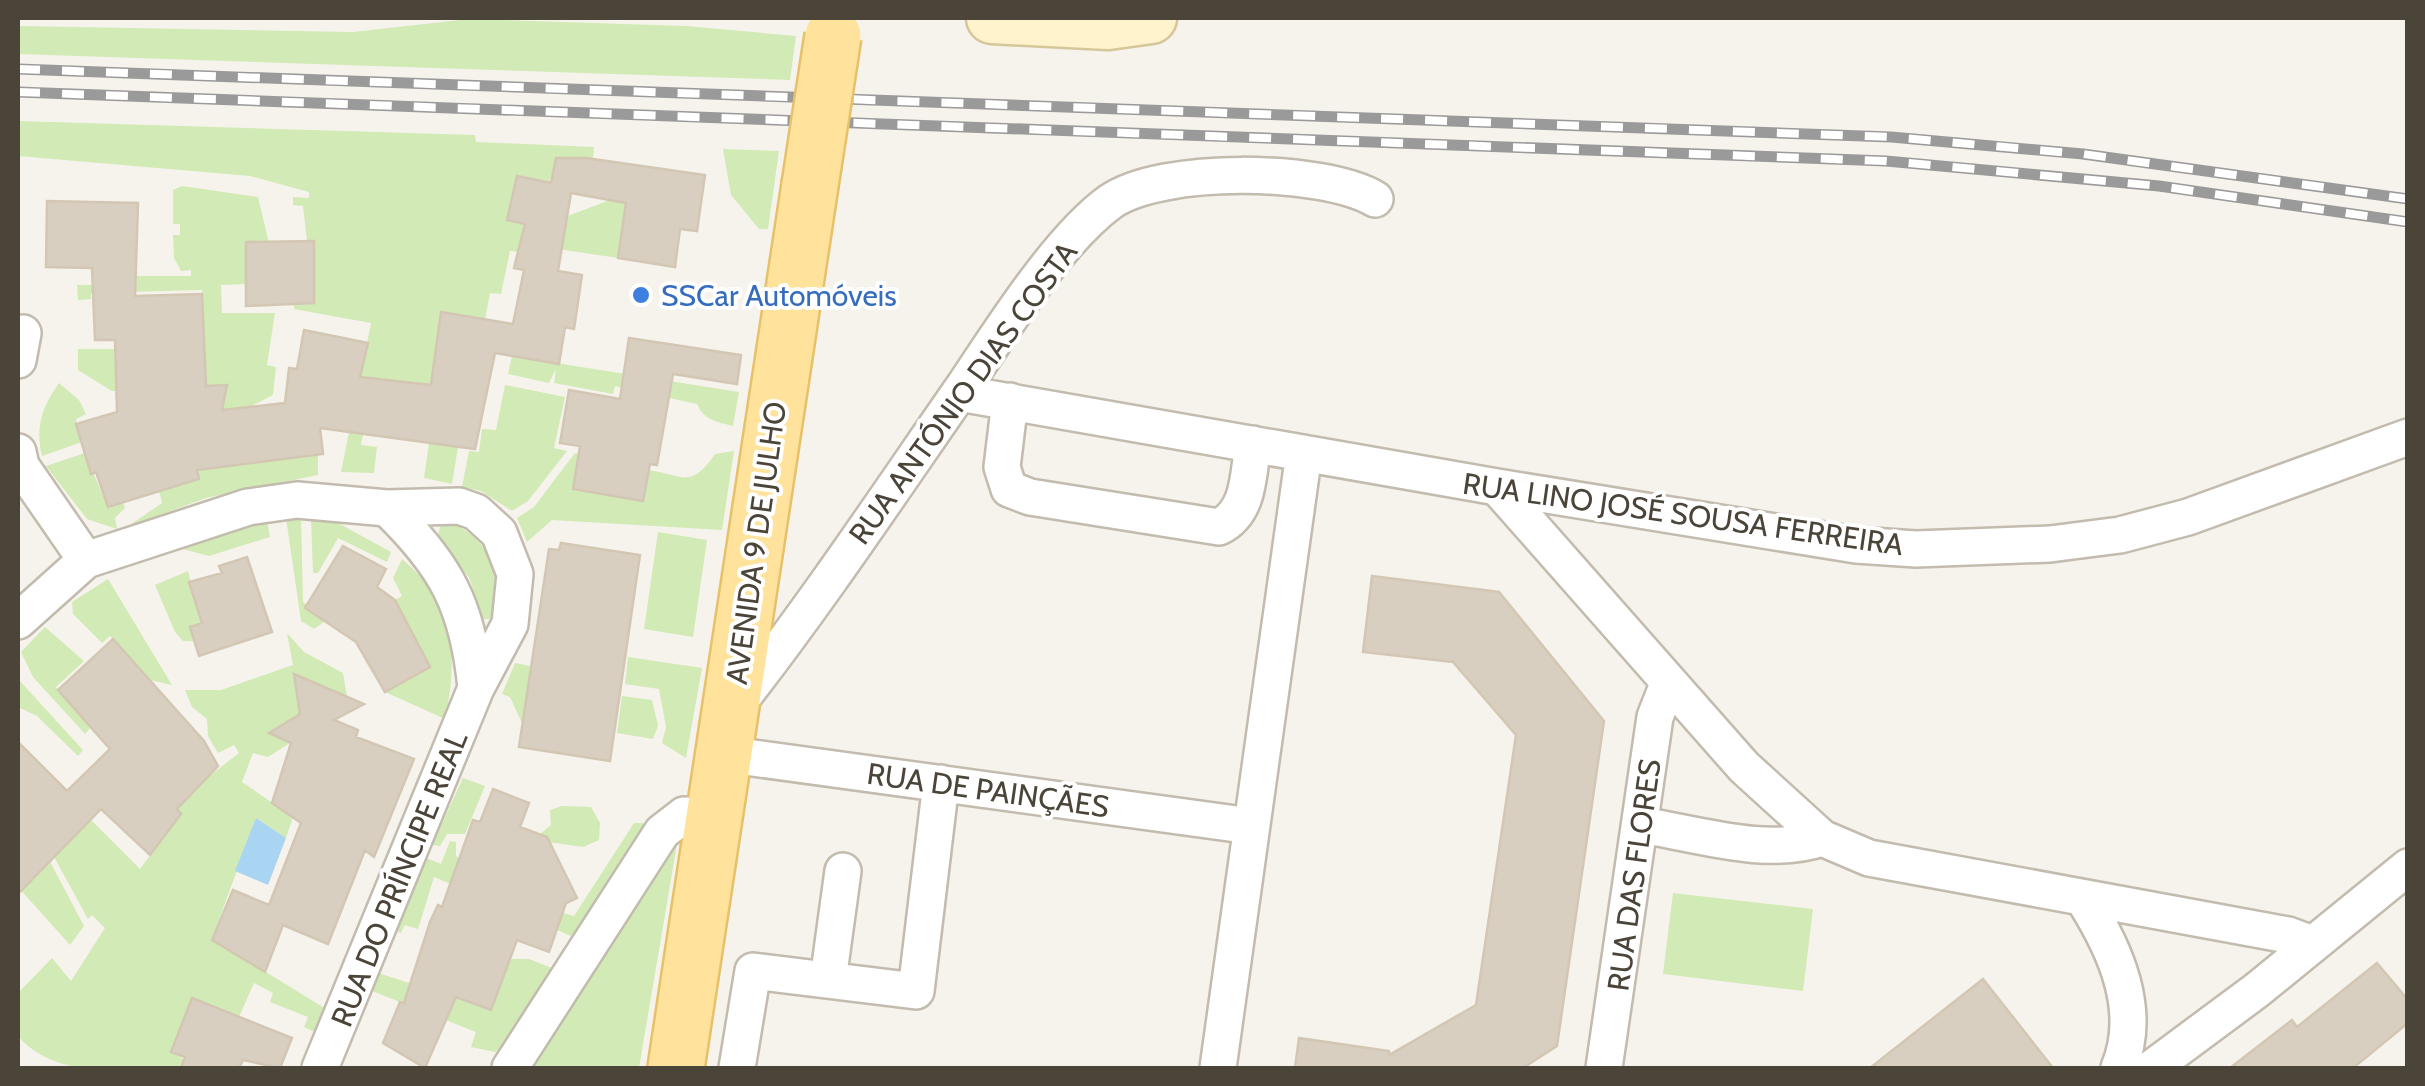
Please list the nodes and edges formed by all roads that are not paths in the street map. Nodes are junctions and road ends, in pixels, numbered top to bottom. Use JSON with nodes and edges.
{"nodes":[{"id":1,"x":992,"y":18,"type":"edge"},
{"id":2,"x":1151,"y":18,"type":"edge"},
{"id":3,"x":835,"y":27,"type":"edge"},
{"id":4,"x":1376,"y":198,"type":"dead end"},
{"id":5,"x":959,"y":392,"type":"junction"},
{"id":6,"x":1010,"y":400,"type":"junction"},
{"id":7,"x":2408,"y":438,"type":"edge"},
{"id":8,"x":1253,"y":444,"type":"junction"},
{"id":9,"x":18,"y":452,"type":"edge"},
{"id":10,"x":1304,"y":453,"type":"junction"},
{"id":11,"x":1497,"y":488,"type":"junction"},
{"id":12,"x":387,"y":508,"type":"junction"},
{"id":13,"x":86,"y":560,"type":"junction"},
{"id":14,"x":18,"y":622,"type":"edge"},
{"id":15,"x":1668,"y":684,"type":"junction"},
{"id":16,"x":476,"y":688,"type":"junction"},
{"id":17,"x":728,"y":733,"type":"junction"},
{"id":18,"x":940,"y":783,"type":"junction"},
{"id":19,"x":714,"y":818,"type":"junction"},
{"id":20,"x":1642,"y":825,"type":"junction"},
{"id":21,"x":1251,"y":826,"type":"junction"},
{"id":22,"x":1822,"y":838,"type":"junction"},
{"id":23,"x":2408,"y":866,"type":"edge"},
{"id":24,"x":843,"y":870,"type":"dead end"},
{"id":25,"x":2084,"y":900,"type":"junction"},
{"id":26,"x":2312,"y":944,"type":"junction"},
{"id":27,"x":828,"y":980,"type":"junction"},
{"id":28,"x":320,"y":1068,"type":"edge"},
{"id":29,"x":510,"y":1068,"type":"edge"},
{"id":30,"x":676,"y":1068,"type":"edge"},
{"id":31,"x":737,"y":1068,"type":"edge"},
{"id":32,"x":1218,"y":1068,"type":"edge"},
{"id":33,"x":1604,"y":1068,"type":"edge"},
{"id":34,"x":2118,"y":1068,"type":"edge"},
{"id":35,"x":2152,"y":1068,"type":"edge"}],
"edges":[{"from":1,"to":2,"type":"street"},
{"from":3,"to":17,"type":"main road","name":"AVENIDA 9 DE JULHO","bridge":true},
{"from":4,"to":5,"type":"street","name":"RUA ANTÓNIO DIAS COSTA"},
{"from":5,"to":6,"type":"street","name":"RUA LINO JOSÉ SOUSA FERREIRA"},
{"from":5,"to":17,"type":"street","name":"RUA ANTÓNIO DIAS COSTA"},
{"from":6,"to":8,"type":"street","name":"RUA LINO JOSÉ SOUSA FERREIRA"},
{"from":6,"to":8,"type":"street"},
{"from":7,"to":11,"type":"street","name":"RUA LINO JOSÉ SOUSA FERREIRA"},
{"from":8,"to":10,"type":"street","name":"RUA LINO JOSÉ SOUSA FERREIRA"},
{"from":9,"to":13,"type":"street"},
{"from":10,"to":11,"type":"street","name":"RUA LINO JOSÉ SOUSA FERREIRA"},
{"from":10,"to":21,"type":"street"},
{"from":11,"to":15,"type":"street"},
{"from":12,"to":13,"type":"street","name":"RUA DO PRÍNCIPE REAL"},
{"from":12,"to":16,"type":"street"},
{"from":12,"to":16,"type":"street","name":"RUA DO PRÍNCIPE REAL"},
{"from":13,"to":14,"type":"street","name":"RUA DO PRÍNCIPE REAL"},
{"from":15,"to":20,"type":"street","name":"RUA DAS FLORES"},
{"from":15,"to":22,"type":"street"},
{"from":16,"to":28,"type":"street","name":"RUA DO PRÍNCIPE REAL"},
{"from":17,"to":18,"type":"street","name":"RUA DE PAINÇÃES"},
{"from":17,"to":19,"type":"main road","name":"AVENIDA 9 DE JULHO"},
{"from":18,"to":21,"type":"street","name":"RUA DE PAINÇÃES"},
{"from":18,"to":27,"type":"street"},
{"from":19,"to":29,"type":"street"},
{"from":19,"to":30,"type":"main road","name":"AVENIDA 9 DE JULHO"},
{"from":20,"to":22,"type":"street"},
{"from":20,"to":33,"type":"street","name":"RUA DAS FLORES"},
{"from":21,"to":32,"type":"street"},
{"from":22,"to":25,"type":"street"},
{"from":23,"to":26,"type":"street"},
{"from":24,"to":27,"type":"street"},
{"from":25,"to":26,"type":"street"},
{"from":25,"to":34,"type":"street"},
{"from":26,"to":35,"type":"street"},
{"from":27,"to":31,"type":"street"}]}
